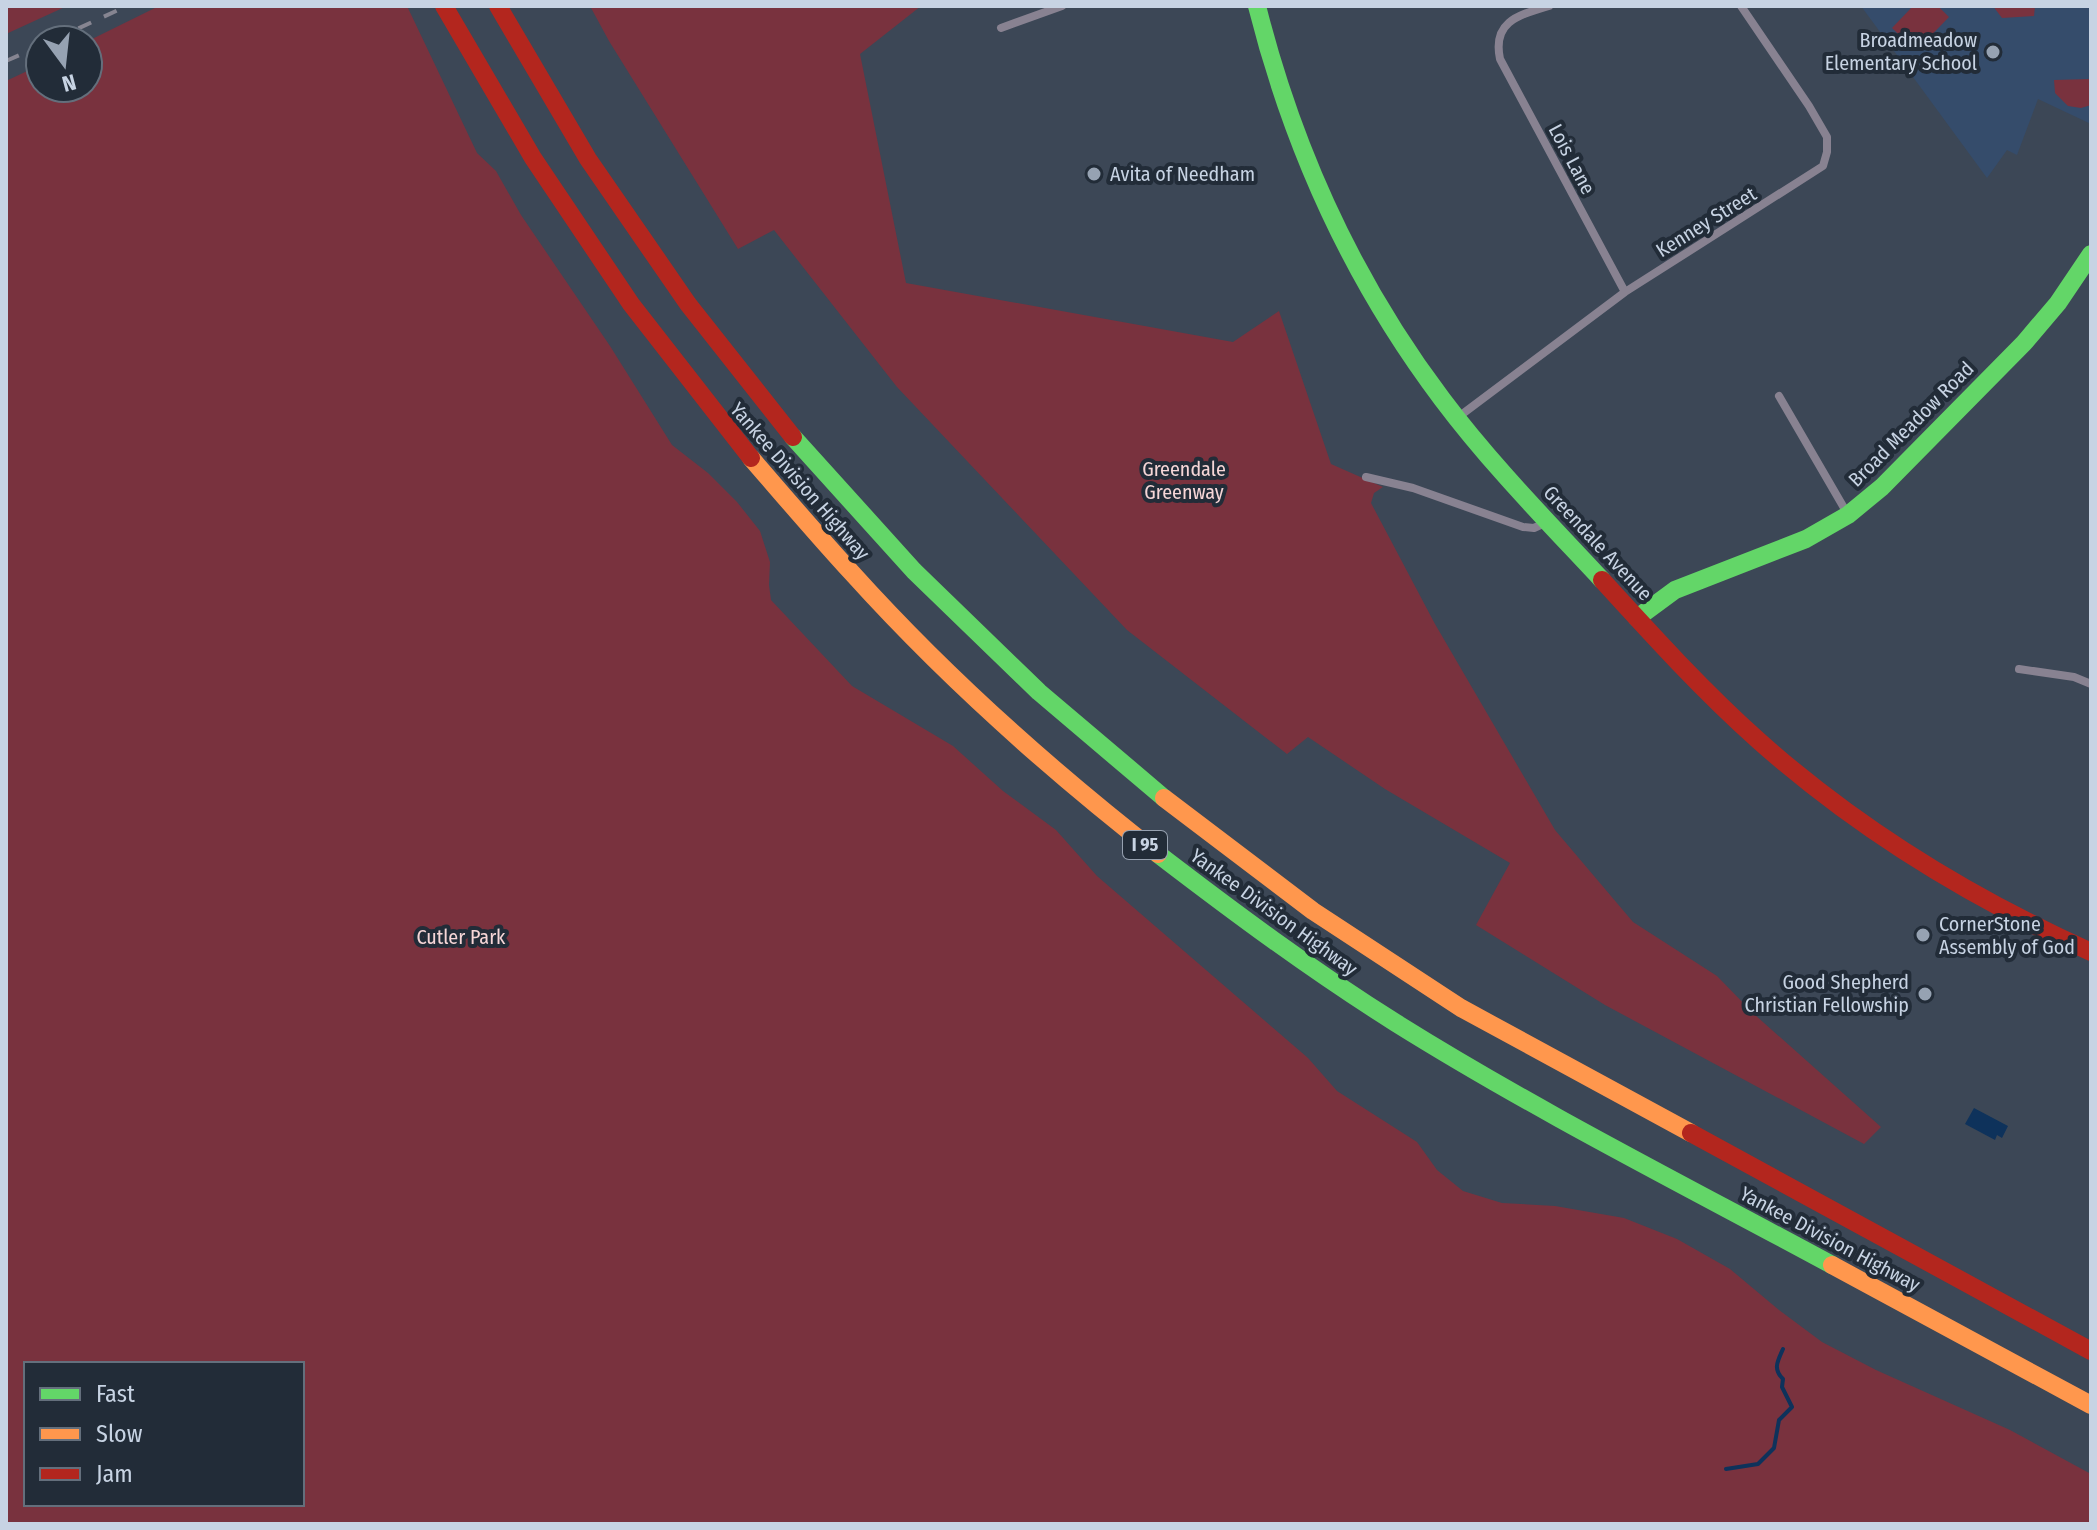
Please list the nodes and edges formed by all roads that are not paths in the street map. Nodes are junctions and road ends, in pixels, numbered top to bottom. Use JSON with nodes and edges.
{"nodes":[{"id":1,"x":444,"y":6,"type":"edge"},
{"id":2,"x":498,"y":6,"type":"edge"},
{"id":3,"x":1062,"y":6,"type":"edge"},
{"id":4,"x":1257,"y":6,"type":"edge"},
{"id":5,"x":1549,"y":6,"type":"edge"},
{"id":6,"x":1741,"y":6,"type":"edge"},
{"id":7,"x":1001,"y":28,"type":"dead end"},
{"id":8,"x":2091,"y":254,"type":"edge"},
{"id":9,"x":1625,"y":292,"type":"junction"},
{"id":10,"x":1779,"y":396,"type":"dead end"},
{"id":11,"x":1457,"y":418,"type":"junction"},
{"id":12,"x":1366,"y":477,"type":"dead end"},
{"id":13,"x":1848,"y":515,"type":"junction"},
{"id":14,"x":1547,"y":522,"type":"junction"},
{"id":15,"x":1637,"y":618,"type":"junction"},
{"id":16,"x":2019,"y":669,"type":"dead end"},
{"id":17,"x":2091,"y":684,"type":"edge"},
{"id":18,"x":2091,"y":952,"type":"edge"},
{"id":19,"x":2091,"y":1351,"type":"edge"},
{"id":20,"x":2091,"y":1405,"type":"edge"}],
"edges":[{"from":1,"to":20,"type":"main road","name":"Yankee Division Highway","number":"I 95"},
{"from":2,"to":19,"type":"main road","name":"Yankee Division Highway","number":"I 95"},
{"from":3,"to":7,"type":"street"},
{"from":4,"to":11,"type":"main road","name":"Greendale Avenue"},
{"from":5,"to":9,"type":"street","name":"Lois Lane"},
{"from":6,"to":9,"type":"street","name":"Kenney Street"},
{"from":8,"to":13,"type":"main road","name":"Broad Meadow Road"},
{"from":9,"to":11,"type":"street","name":"Kenney Street"},
{"from":10,"to":13,"type":"street"},
{"from":11,"to":14,"type":"main road","name":"Greendale Avenue"},
{"from":12,"to":14,"type":"street"},
{"from":13,"to":15,"type":"main road","name":"Broad Meadow Road"},
{"from":14,"to":15,"type":"main road","name":"Greendale Avenue"},
{"from":15,"to":18,"type":"main road","name":"Greendale Avenue"},
{"from":16,"to":17,"type":"street"}]}
